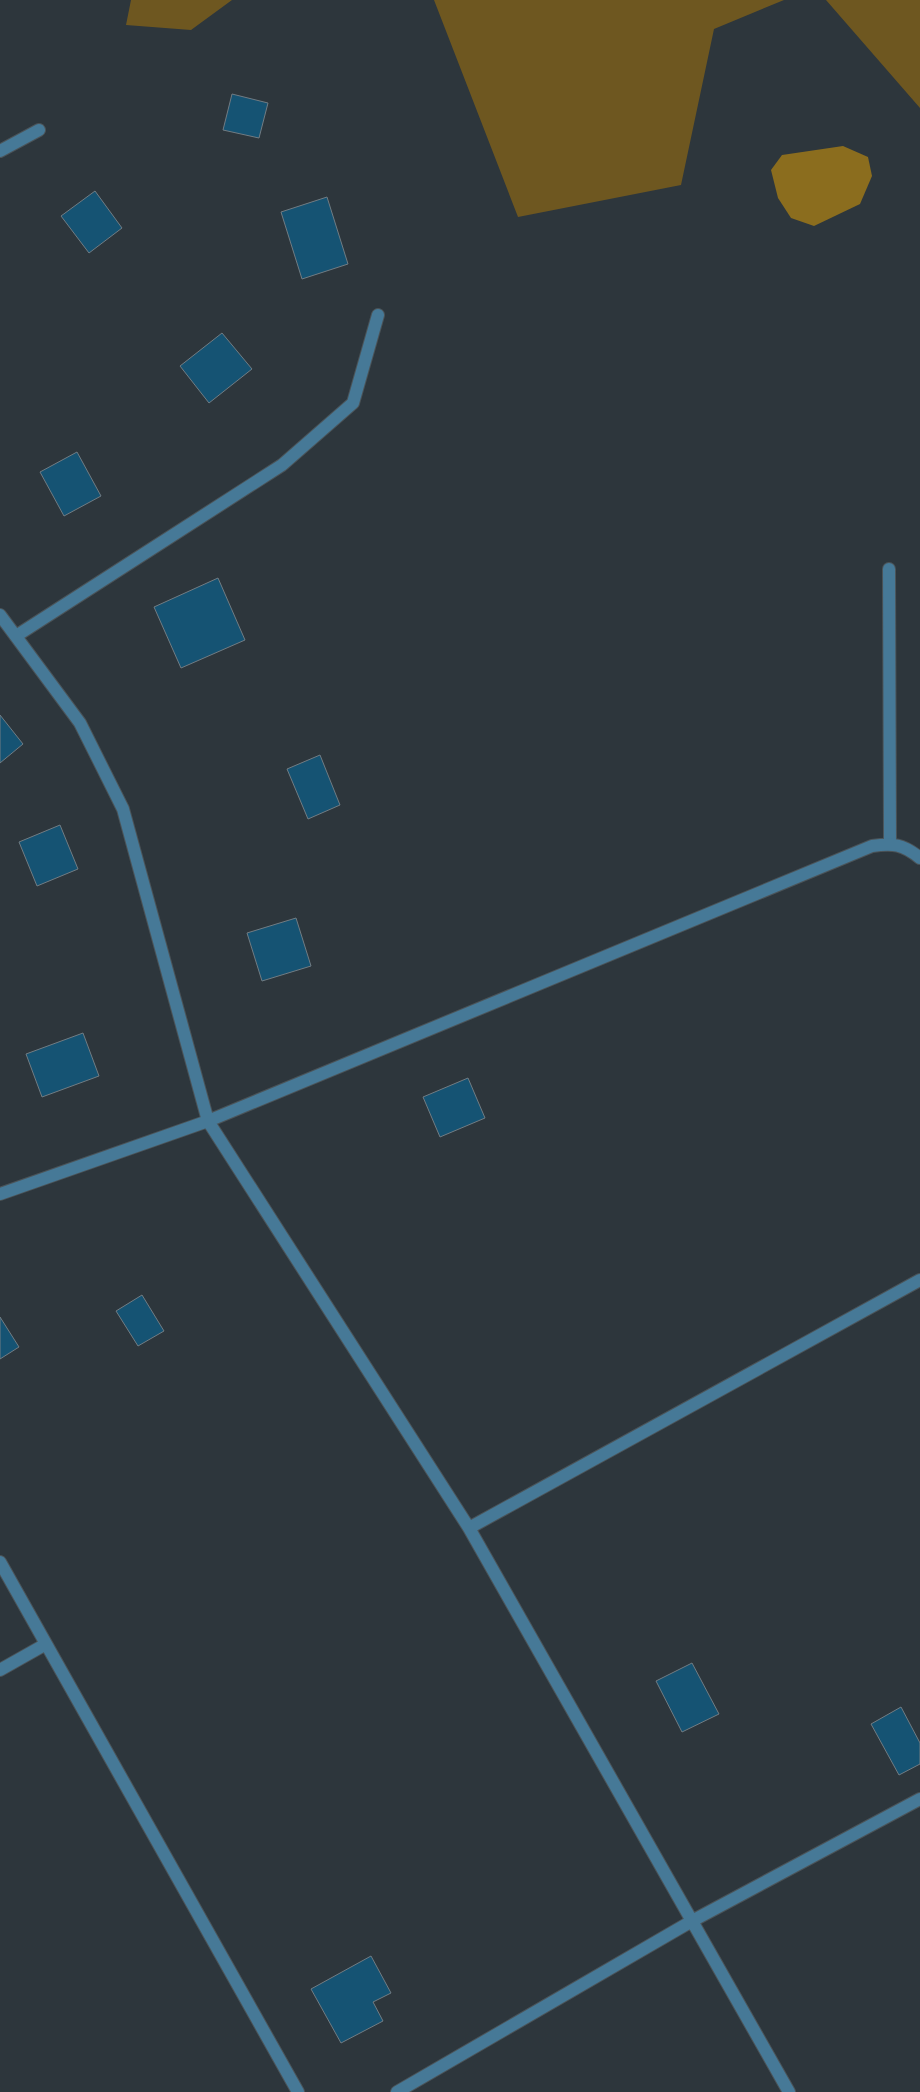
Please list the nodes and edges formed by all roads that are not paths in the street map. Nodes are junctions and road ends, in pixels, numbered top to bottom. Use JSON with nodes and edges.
{"nodes":[{"id":1,"x":39,"y":130,"type":"dead end"},
{"id":2,"x":0,"y":151,"type":"edge"},
{"id":3,"x":378,"y":315,"type":"dead end"},
{"id":4,"x":888,"y":569,"type":"dead end"},
{"id":5,"x":0,"y":615,"type":"edge"},
{"id":6,"x":16,"y":636,"type":"junction"},
{"id":7,"x":890,"y":843,"type":"junction"},
{"id":8,"x":920,"y":858,"type":"edge"},
{"id":9,"x":208,"y":1121,"type":"junction"},
{"id":10,"x":0,"y":1194,"type":"edge"},
{"id":11,"x":920,"y":1280,"type":"edge"},
{"id":12,"x":469,"y":1528,"type":"junction"},
{"id":13,"x":0,"y":1562,"type":"edge"},
{"id":14,"x":46,"y":1644,"type":"junction"},
{"id":15,"x":0,"y":1670,"type":"edge"},
{"id":16,"x":920,"y":1799,"type":"edge"},
{"id":17,"x":692,"y":1921,"type":"junction"},
{"id":18,"x":298,"y":2092,"type":"edge"},
{"id":19,"x":396,"y":2092,"type":"edge"},
{"id":20,"x":789,"y":2092,"type":"edge"}],
"edges":[{"from":1,"to":2,"type":"street"},
{"from":3,"to":6,"type":"street"},
{"from":4,"to":7,"type":"street"},
{"from":5,"to":6,"type":"street"},
{"from":6,"to":9,"type":"street"},
{"from":7,"to":8,"type":"street"},
{"from":7,"to":9,"type":"street"},
{"from":9,"to":10,"type":"street"},
{"from":9,"to":12,"type":"street"},
{"from":11,"to":12,"type":"street"},
{"from":12,"to":17,"type":"street"},
{"from":13,"to":14,"type":"street"},
{"from":14,"to":15,"type":"street"},
{"from":14,"to":18,"type":"street"},
{"from":16,"to":17,"type":"street"},
{"from":17,"to":19,"type":"street"},
{"from":17,"to":20,"type":"street"}]}
